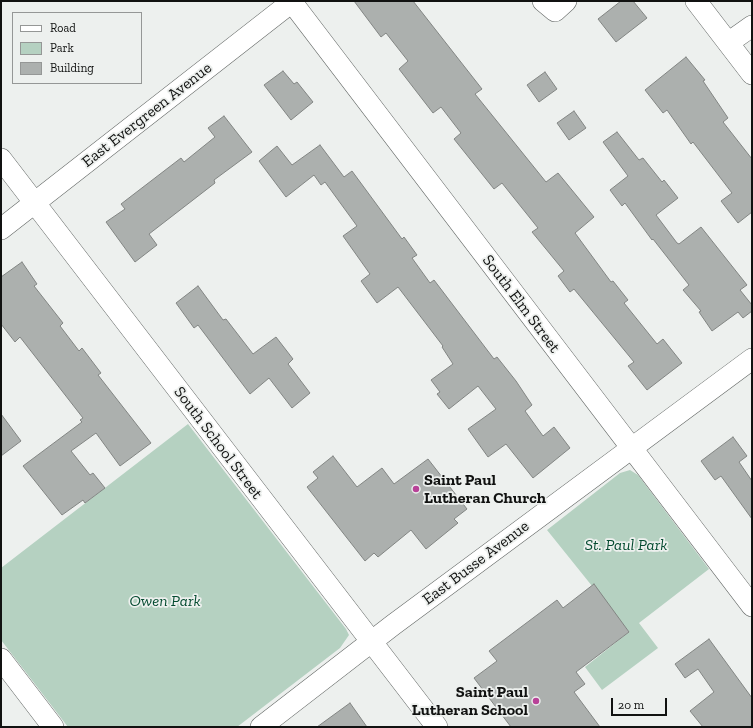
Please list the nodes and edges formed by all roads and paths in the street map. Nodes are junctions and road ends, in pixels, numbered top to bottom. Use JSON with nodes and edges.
{"nodes":[{"id":1,"x":292,"y":1,"type":"edge"},
{"id":2,"x":543,"y":1,"type":"edge"},
{"id":3,"x":566,"y":1,"type":"edge"},
{"id":4,"x":700,"y":3,"type":"edge"},
{"id":5,"x":752,"y":26,"type":"edge"},
{"id":6,"x":728,"y":43,"type":"junction"},
{"id":7,"x":752,"y":74,"type":"edge"},
{"id":8,"x":1,"y":159,"type":"edge"},
{"id":9,"x":35,"y":203,"type":"junction"},
{"id":10,"x":1,"y":229,"type":"edge"},
{"id":11,"x":752,"y":359,"type":"edge"},
{"id":12,"x":631,"y":449,"type":"junction"},
{"id":13,"x":752,"y":606,"type":"edge"},
{"id":14,"x":371,"y":642,"type":"junction"},
{"id":15,"x":1,"y":659,"type":"edge"},
{"id":16,"x":53,"y":727,"type":"edge"},
{"id":17,"x":260,"y":727,"type":"edge"},
{"id":18,"x":437,"y":727,"type":"edge"}],
"edges":[{"from":1,"to":9,"type":"street","name":"East Evergreen Avenue"},
{"from":1,"to":12,"type":"street","name":"South Elm Street"},
{"from":2,"to":3,"type":"street"},
{"from":4,"to":6,"type":"street"},
{"from":5,"to":6,"type":"street"},
{"from":6,"to":7,"type":"street"},
{"from":8,"to":9,"type":"street","name":"South School Street"},
{"from":9,"to":10,"type":"street","name":"East Evergreen Avenue"},
{"from":9,"to":14,"type":"street","name":"South School Street"},
{"from":11,"to":12,"type":"street","name":"East Busse Avenue"},
{"from":12,"to":13,"type":"street","name":"South Elm Street"},
{"from":12,"to":14,"type":"street","name":"East Busse Avenue"},
{"from":14,"to":17,"type":"street","name":"East Busse Avenue"},
{"from":14,"to":18,"type":"street","name":"South School Street"},
{"from":15,"to":16,"type":"street"}]}
